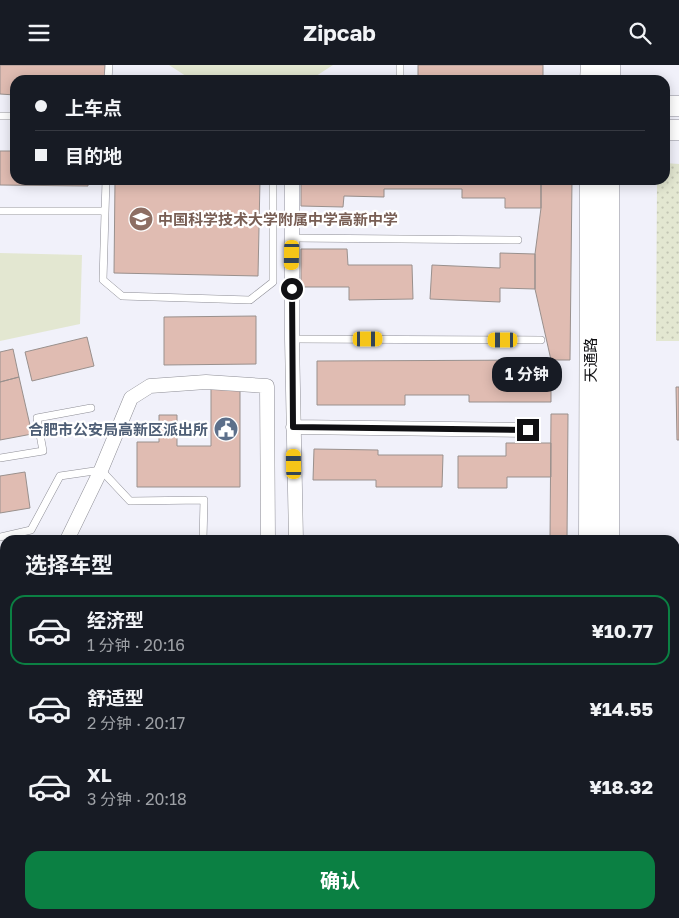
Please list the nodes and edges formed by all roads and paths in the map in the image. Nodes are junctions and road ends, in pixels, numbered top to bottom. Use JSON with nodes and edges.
{"nodes":[{"id":1,"x":106,"y":185,"type":"edge"},
{"id":2,"x":273,"y":185,"type":"edge"},
{"id":3,"x":292,"y":185,"type":"edge"},
{"id":4,"x":590,"y":185,"type":"edge"},
{"id":5,"x":610,"y":185,"type":"edge"},
{"id":6,"x":0,"y":211,"type":"edge"},
{"id":7,"x":105,"y":211,"type":"junction"},
{"id":8,"x":292,"y":238,"type":"junction"},
{"id":9,"x":518,"y":239,"type":"dead end"},
{"id":10,"x":292,"y":339,"type":"junction"},
{"id":11,"x":541,"y":340,"type":"dead end"},
{"id":12,"x":91,"y":408,"type":"dead end"},
{"id":13,"x":293,"y":427,"type":"junction"},
{"id":14,"x":528,"y":430,"type":"dead end"},
{"id":15,"x":0,"y":459,"type":"edge"},
{"id":16,"x":101,"y":470,"type":"junction"},
{"id":17,"x":9,"y":535,"type":"edge"},
{"id":18,"x":69,"y":535,"type":"edge"},
{"id":19,"x":203,"y":535,"type":"edge"},
{"id":20,"x":268,"y":535,"type":"edge"},
{"id":21,"x":296,"y":535,"type":"edge"},
{"id":22,"x":589,"y":535,"type":"edge"},
{"id":23,"x":608,"y":535,"type":"edge"}],
"edges":[{"from":1,"to":7,"type":"lane"},
{"from":2,"to":7,"type":"lane"},
{"from":3,"to":8,"type":"street"},
{"from":4,"to":22,"type":"street","name":"天通路"},
{"from":5,"to":23,"type":"street","name":"天通路"},
{"from":6,"to":7,"type":"lane"},
{"from":8,"to":9,"type":"lane"},
{"from":8,"to":10,"type":"street"},
{"from":10,"to":11,"type":"lane"},
{"from":10,"to":13,"type":"street"},
{"from":12,"to":15,"type":"lane"},
{"from":13,"to":14,"type":"street"},
{"from":13,"to":21,"type":"street"},
{"from":16,"to":17,"type":"lane"},
{"from":16,"to":18,"type":"street"},
{"from":16,"to":19,"type":"lane"},
{"from":16,"to":20,"type":"street"}]}
